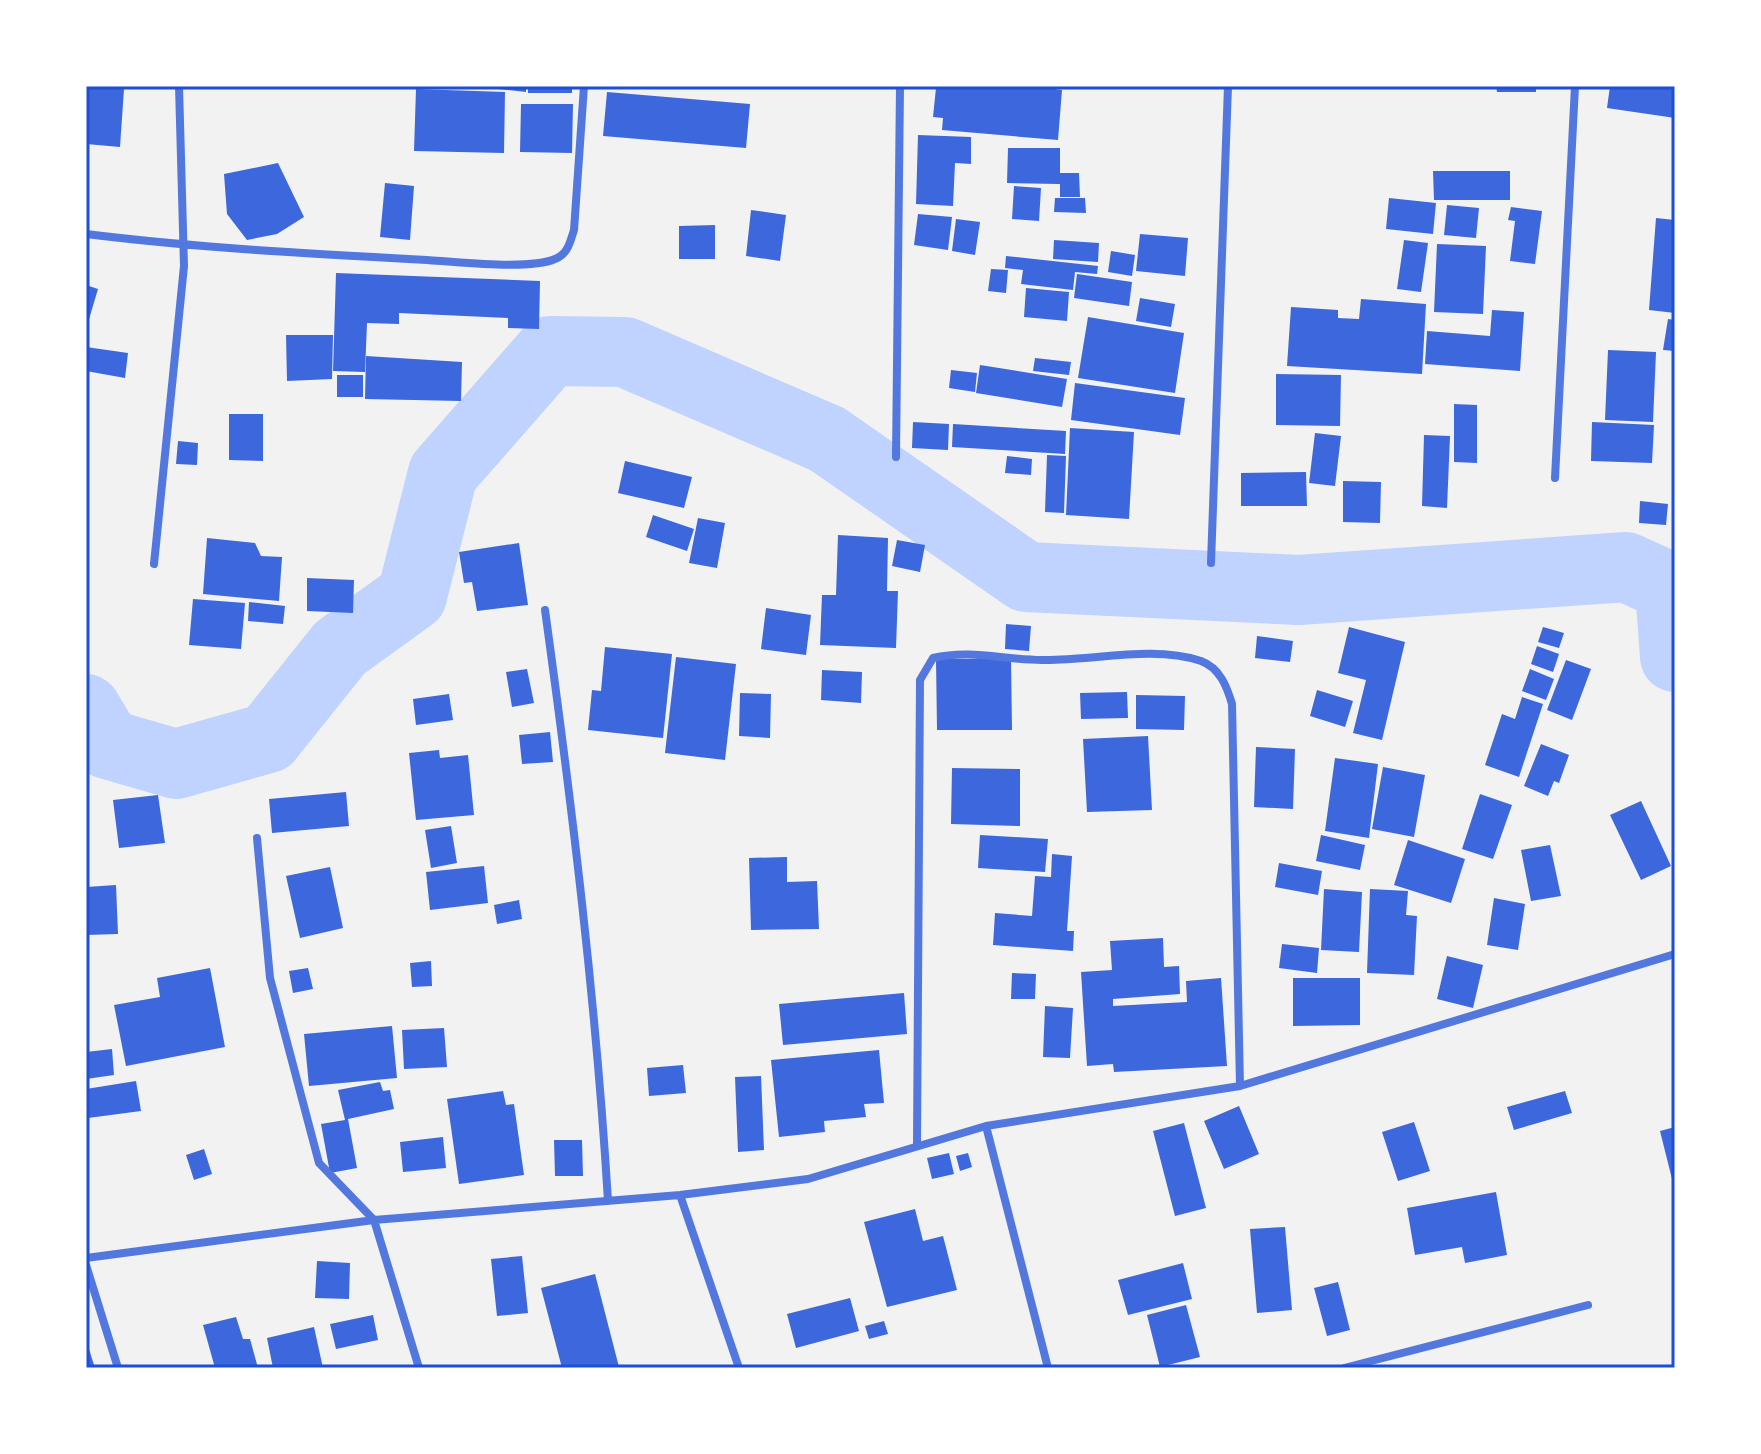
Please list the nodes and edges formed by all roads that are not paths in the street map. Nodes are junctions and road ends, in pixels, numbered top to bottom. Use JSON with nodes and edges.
{"nodes":[{"id":1,"x":179,"y":86,"type":"edge"},
{"id":2,"x":584,"y":86,"type":"edge"},
{"id":3,"x":900,"y":86,"type":"edge"},
{"id":4,"x":1228,"y":86,"type":"edge"},
{"id":5,"x":1575,"y":86,"type":"edge"},
{"id":6,"x":86,"y":234,"type":"edge"},
{"id":7,"x":183,"y":246,"type":"junction"},
{"id":8,"x":896,"y":457,"type":"dead end"},
{"id":9,"x":1555,"y":478,"type":"dead end"},
{"id":10,"x":1211,"y":563,"type":"dead end"},
{"id":11,"x":154,"y":564,"type":"dead end"},
{"id":12,"x":545,"y":610,"type":"dead end"},
{"id":13,"x":257,"y":838,"type":"dead end"},
{"id":14,"x":1675,"y":954,"type":"edge"},
{"id":15,"x":1240,"y":1086,"type":"junction"},
{"id":16,"x":986,"y":1126,"type":"junction"},
{"id":17,"x":917,"y":1144,"type":"junction"},
{"id":18,"x":680,"y":1195,"type":"junction"},
{"id":19,"x":608,"y":1201,"type":"junction"},
{"id":20,"x":374,"y":1220,"type":"junction"},
{"id":21,"x":86,"y":1258,"type":"edge"},
{"id":22,"x":86,"y":1265,"type":"edge"},
{"id":23,"x":1588,"y":1305,"type":"dead end"},
{"id":24,"x":118,"y":1368,"type":"edge"},
{"id":25,"x":419,"y":1368,"type":"edge"},
{"id":26,"x":739,"y":1368,"type":"edge"},
{"id":27,"x":1048,"y":1368,"type":"edge"},
{"id":28,"x":1344,"y":1368,"type":"edge"}],
"edges":[{"from":1,"to":7,"type":"street"},
{"from":2,"to":7,"type":"street"},
{"from":3,"to":8,"type":"street"},
{"from":4,"to":10,"type":"street"},
{"from":5,"to":9,"type":"street"},
{"from":6,"to":7,"type":"street"},
{"from":7,"to":11,"type":"street"},
{"from":12,"to":19,"type":"street"},
{"from":13,"to":20,"type":"street"},
{"from":14,"to":15,"type":"street"},
{"from":15,"to":16,"type":"street"},
{"from":15,"to":17,"type":"street"},
{"from":16,"to":17,"type":"street"},
{"from":16,"to":27,"type":"street"},
{"from":17,"to":18,"type":"street"},
{"from":18,"to":19,"type":"street"},
{"from":18,"to":26,"type":"street"},
{"from":19,"to":20,"type":"street"},
{"from":20,"to":21,"type":"street"},
{"from":20,"to":25,"type":"street"},
{"from":22,"to":24,"type":"street"},
{"from":23,"to":28,"type":"street"}]}
